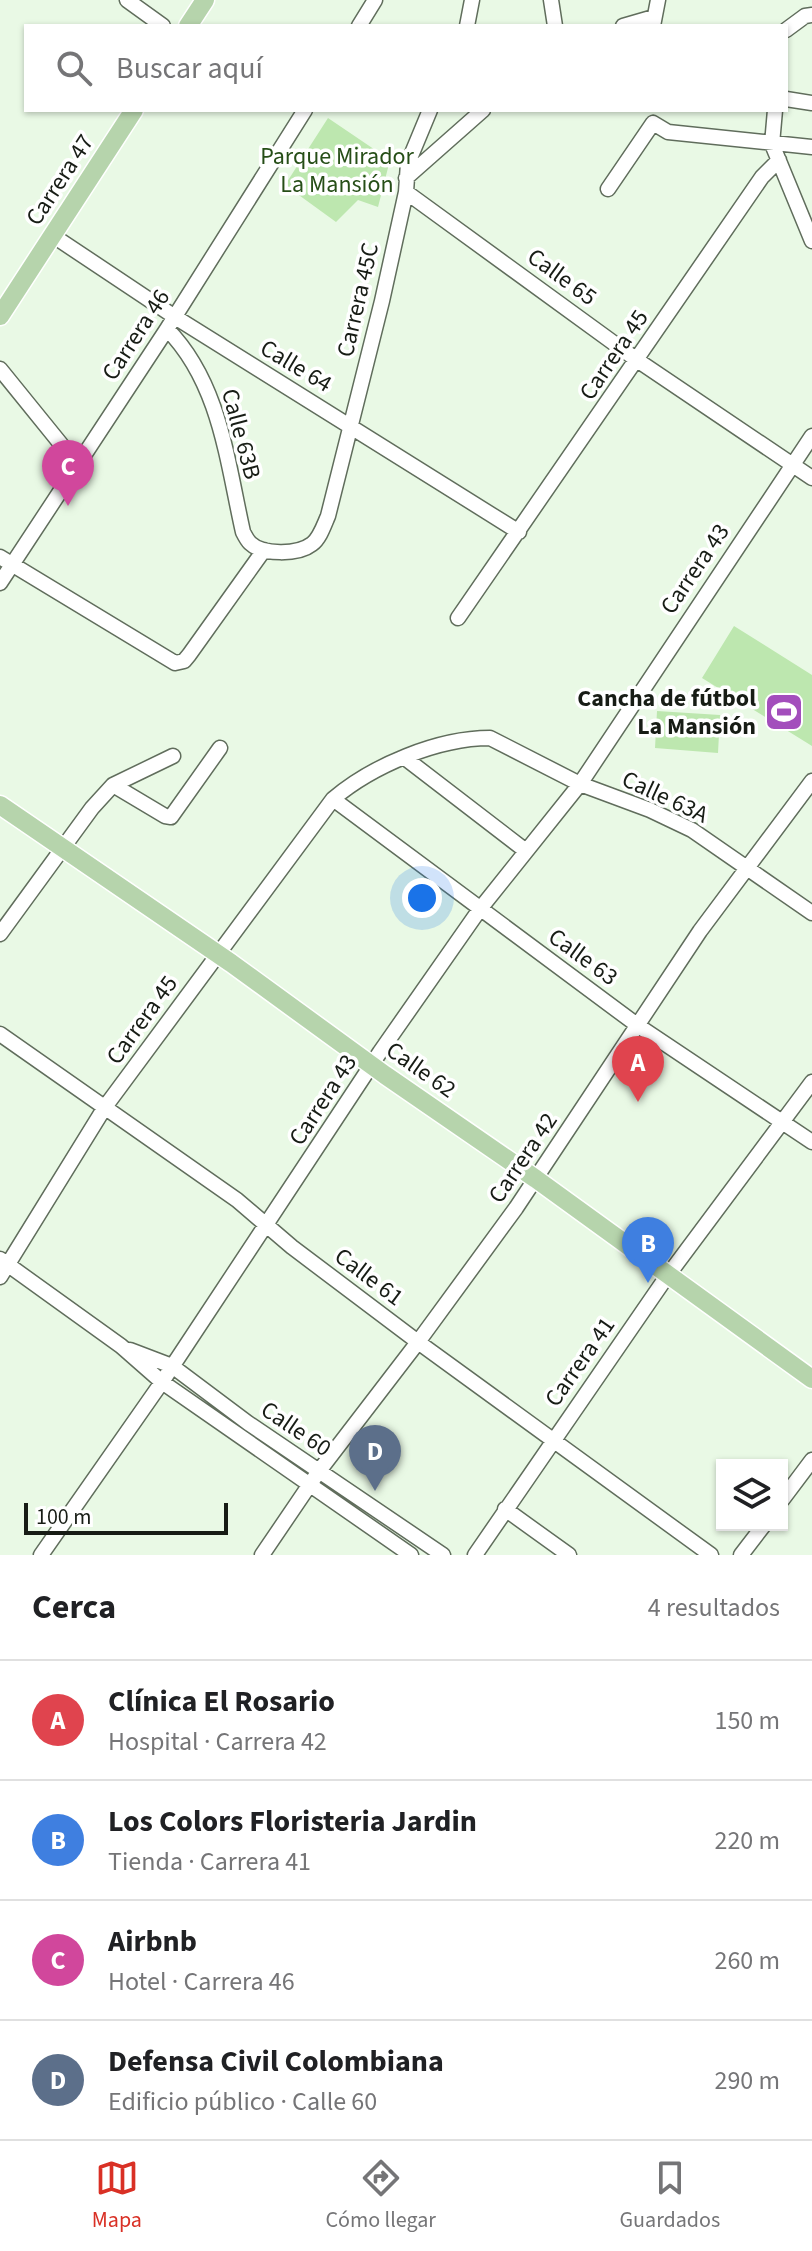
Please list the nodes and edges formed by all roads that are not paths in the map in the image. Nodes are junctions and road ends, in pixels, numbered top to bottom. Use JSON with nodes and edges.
{"nodes":[{"id":1,"x":127,"y":0,"type":"edge"},
{"id":2,"x":205,"y":0,"type":"edge"},
{"id":3,"x":375,"y":0,"type":"edge"},
{"id":4,"x":472,"y":0,"type":"edge"},
{"id":5,"x":551,"y":0,"type":"edge"},
{"id":6,"x":658,"y":0,"type":"edge"},
{"id":7,"x":812,"y":15,"type":"edge"},
{"id":8,"x":654,"y":22,"type":"edge"},
{"id":9,"x":160,"y":24,"type":"edge"},
{"id":10,"x":189,"y":24,"type":"edge"},
{"id":11,"x":360,"y":24,"type":"edge"},
{"id":12,"x":467,"y":24,"type":"edge"},
{"id":13,"x":555,"y":24,"type":"edge"},
{"id":14,"x":788,"y":29,"type":"edge"},
{"id":15,"x":788,"y":99,"type":"edge"},
{"id":16,"x":812,"y":103,"type":"edge"},
{"id":17,"x":133,"y":112,"type":"edge"},
{"id":18,"x":429,"y":112,"type":"edge"},
{"id":19,"x":481,"y":112,"type":"edge"},
{"id":20,"x":775,"y":112,"type":"edge"},
{"id":21,"x":302,"y":115,"type":"edge"},
{"id":22,"x":651,"y":116,"type":"edge"},
{"id":23,"x":772,"y":144,"type":"junction"},
{"id":24,"x":812,"y":147,"type":"edge"},
{"id":25,"x":779,"y":160,"type":"junction"},
{"id":26,"x":406,"y":185,"type":"junction"},
{"id":27,"x":608,"y":189,"type":"dead end"},
{"id":28,"x":52,"y":235,"type":"junction"},
{"id":29,"x":812,"y":241,"type":"edge"},
{"id":30,"x":0,"y":316,"type":"edge"},
{"id":31,"x":171,"y":323,"type":"junction"},
{"id":32,"x":637,"y":360,"type":"junction"},
{"id":33,"x":0,"y":369,"type":"edge"},
{"id":34,"x":351,"y":425,"type":"junction"},
{"id":35,"x":812,"y":436,"type":"edge"},
{"id":36,"x":792,"y":463,"type":"junction"},
{"id":37,"x":77,"y":464,"type":"junction"},
{"id":38,"x":812,"y":478,"type":"edge"},
{"id":39,"x":519,"y":532,"type":"junction"},
{"id":40,"x":264,"y":550,"type":"junction"},
{"id":41,"x":6,"y":560,"type":"edge"},
{"id":42,"x":0,"y":583,"type":"edge"},
{"id":43,"x":458,"y":618,"type":"dead end"},
{"id":44,"x":220,"y":748,"type":"dead end"},
{"id":45,"x":173,"y":756,"type":"dead end"},
{"id":46,"x":405,"y":758,"type":"junction"},
{"id":47,"x":812,"y":781,"type":"edge"},
{"id":48,"x":580,"y":784,"type":"junction"},
{"id":49,"x":113,"y":785,"type":"junction"},
{"id":50,"x":333,"y":799,"type":"junction"},
{"id":51,"x":0,"y":805,"type":"edge"},
{"id":52,"x":61,"y":849,"type":"junction"},
{"id":53,"x":526,"y":851,"type":"junction"},
{"id":54,"x":747,"y":868,"type":"junction"},
{"id":55,"x":480,"y":909,"type":"junction"},
{"id":56,"x":812,"y":913,"type":"edge"},
{"id":57,"x":0,"y":934,"type":"edge"},
{"id":58,"x":219,"y":956,"type":"junction"},
{"id":59,"x":637,"y":1025,"type":"junction"},
{"id":60,"x":0,"y":1034,"type":"edge"},
{"id":61,"x":373,"y":1065,"type":"junction"},
{"id":62,"x":812,"y":1082,"type":"edge"},
{"id":63,"x":105,"y":1107,"type":"junction"},
{"id":64,"x":782,"y":1120,"type":"junction"},
{"id":65,"x":812,"y":1142,"type":"edge"},
{"id":66,"x":536,"y":1179,"type":"junction"},
{"id":67,"x":266,"y":1225,"type":"junction"},
{"id":68,"x":3,"y":1267,"type":"edge"},
{"id":69,"x":668,"y":1275,"type":"junction"},
{"id":70,"x":418,"y":1342,"type":"junction"},
{"id":71,"x":121,"y":1346,"type":"junction"},
{"id":72,"x":172,"y":1366,"type":"junction"},
{"id":73,"x":812,"y":1379,"type":"edge"},
{"id":74,"x":162,"y":1382,"type":"junction"},
{"id":75,"x":552,"y":1440,"type":"junction"},
{"id":76,"x":812,"y":1460,"type":"edge"},
{"id":77,"x":315,"y":1478,"type":"junction"},
{"id":78,"x":788,"y":1492,"type":"edge"},
{"id":79,"x":505,"y":1509,"type":"junction"},
{"id":80,"x":759,"y":1531,"type":"edge"},
{"id":81,"x":41,"y":1555,"type":"edge"},
{"id":82,"x":262,"y":1555,"type":"edge"},
{"id":83,"x":411,"y":1555,"type":"edge"},
{"id":84,"x":443,"y":1555,"type":"edge"},
{"id":85,"x":475,"y":1555,"type":"edge"},
{"id":86,"x":569,"y":1555,"type":"edge"},
{"id":87,"x":711,"y":1555,"type":"edge"},
{"id":88,"x":741,"y":1555,"type":"edge"}],
"edges":[{"from":1,"to":9,"type":"street"},
{"from":2,"to":10,"type":"main road"},
{"from":3,"to":11,"type":"street"},
{"from":4,"to":12,"type":"street"},
{"from":5,"to":13,"type":"street"},
{"from":6,"to":8,"type":"street"},
{"from":7,"to":14,"type":"street"},
{"from":15,"to":16,"type":"street"},
{"from":17,"to":28,"type":"main road","name":"Carrera 47"},
{"from":18,"to":26,"type":"street","name":"Carrera 45C"},
{"from":19,"to":26,"type":"street"},
{"from":20,"to":23,"type":"street"},
{"from":21,"to":31,"type":"street","name":"Carrera 46"},
{"from":22,"to":23,"type":"street"},
{"from":22,"to":27,"type":"street"},
{"from":23,"to":24,"type":"street"},
{"from":23,"to":25,"type":"street"},
{"from":25,"to":29,"type":"street"},
{"from":25,"to":32,"type":"street","name":"Carrera 45"},
{"from":26,"to":32,"type":"street","name":"Calle 65"},
{"from":26,"to":34,"type":"street","name":"Carrera 45C"},
{"from":28,"to":30,"type":"main road","name":"Carrera 47"},
{"from":28,"to":31,"type":"street","name":"Calle 64"},
{"from":31,"to":34,"type":"street","name":"Calle 64"},
{"from":31,"to":37,"type":"street","name":"Carrera 46"},
{"from":31,"to":40,"type":"street","name":"Calle 63B"},
{"from":32,"to":36,"type":"street","name":"Calle 65"},
{"from":32,"to":39,"type":"street","name":"Carrera 45"},
{"from":33,"to":37,"type":"street"},
{"from":34,"to":39,"type":"street","name":"Calle 64"},
{"from":34,"to":40,"type":"street","name":"Carrera 45C"},
{"from":35,"to":36,"type":"street","name":"Carrera 43"},
{"from":36,"to":38,"type":"street","name":"Calle 65"},
{"from":36,"to":48,"type":"street","name":"Carrera 43"},
{"from":37,"to":41,"type":"street","name":"Carrera 46"},
{"from":39,"to":43,"type":"street","name":"Carrera 45"},
{"from":40,"to":41,"type":"street"},
{"from":41,"to":42,"type":"street","name":"Carrera 46"},
{"from":44,"to":49,"type":"street"},
{"from":45,"to":49,"type":"street"},
{"from":46,"to":48,"type":"street","name":"Calle 63A"},
{"from":46,"to":50,"type":"street"},
{"from":46,"to":53,"type":"street"},
{"from":47,"to":54,"type":"street","name":"Carrera 42"},
{"from":48,"to":53,"type":"street","name":"Carrera 43"},
{"from":48,"to":54,"type":"street","name":"Calle 63A"},
{"from":49,"to":52,"type":"street"},
{"from":50,"to":55,"type":"street","name":"Calle 63"},
{"from":50,"to":58,"type":"street","name":"Carrera 45"},
{"from":51,"to":52,"type":"main road","name":"Calle 62"},
{"from":52,"to":57,"type":"street"},
{"from":52,"to":58,"type":"main road","name":"Calle 62"},
{"from":53,"to":55,"type":"street","name":"Carrera 43"},
{"from":54,"to":56,"type":"street","name":"Calle 63A"},
{"from":54,"to":59,"type":"street","name":"Carrera 42"},
{"from":55,"to":59,"type":"street","name":"Calle 63"},
{"from":55,"to":61,"type":"street","name":"Carrera 43"},
{"from":58,"to":61,"type":"main road","name":"Calle 62"},
{"from":58,"to":63,"type":"street","name":"Carrera 45"},
{"from":59,"to":64,"type":"street","name":"Calle 63"},
{"from":59,"to":66,"type":"street","name":"Carrera 42"},
{"from":60,"to":63,"type":"street","name":"Calle 61"},
{"from":61,"to":66,"type":"main road","name":"Calle 62"},
{"from":61,"to":67,"type":"street","name":"Carrera 43"},
{"from":62,"to":64,"type":"street","name":"Carrera 41"},
{"from":63,"to":67,"type":"street","name":"Calle 61"},
{"from":63,"to":68,"type":"street","name":"Carrera 45"},
{"from":64,"to":65,"type":"street","name":"Calle 63"},
{"from":64,"to":69,"type":"street","name":"Carrera 41"},
{"from":66,"to":69,"type":"main road","name":"Calle 62"},
{"from":66,"to":70,"type":"street","name":"Carrera 42"},
{"from":67,"to":70,"type":"street","name":"Calle 61"},
{"from":67,"to":72,"type":"street","name":"Carrera 43"},
{"from":68,"to":71,"type":"street","name":"Calle 60"},
{"from":69,"to":73,"type":"main road","name":"Calle 62"},
{"from":69,"to":75,"type":"street","name":"Carrera 41"},
{"from":70,"to":75,"type":"street","name":"Calle 61"},
{"from":70,"to":77,"type":"street","name":"Carrera 42"},
{"from":71,"to":72,"type":"street","name":"Calle 60"},
{"from":71,"to":74,"type":"street","name":"Calle 60"},
{"from":72,"to":74,"type":"street","name":"Carrera 43"},
{"from":72,"to":77,"type":"street","name":"Calle 60"},
{"from":74,"to":77,"type":"street","name":"Calle 60"},
{"from":74,"to":81,"type":"street","name":"Carrera 43"},
{"from":75,"to":79,"type":"street","name":"Carrera 41"},
{"from":75,"to":87,"type":"street","name":"Calle 61"},
{"from":76,"to":78,"type":"street"},
{"from":77,"to":82,"type":"street","name":"Carrera 42"},
{"from":77,"to":83,"type":"street","name":"Calle 60"},
{"from":77,"to":84,"type":"street","name":"Calle 60"},
{"from":79,"to":85,"type":"street","name":"Carrera 41"},
{"from":79,"to":86,"type":"street"},
{"from":80,"to":88,"type":"street"}]}
